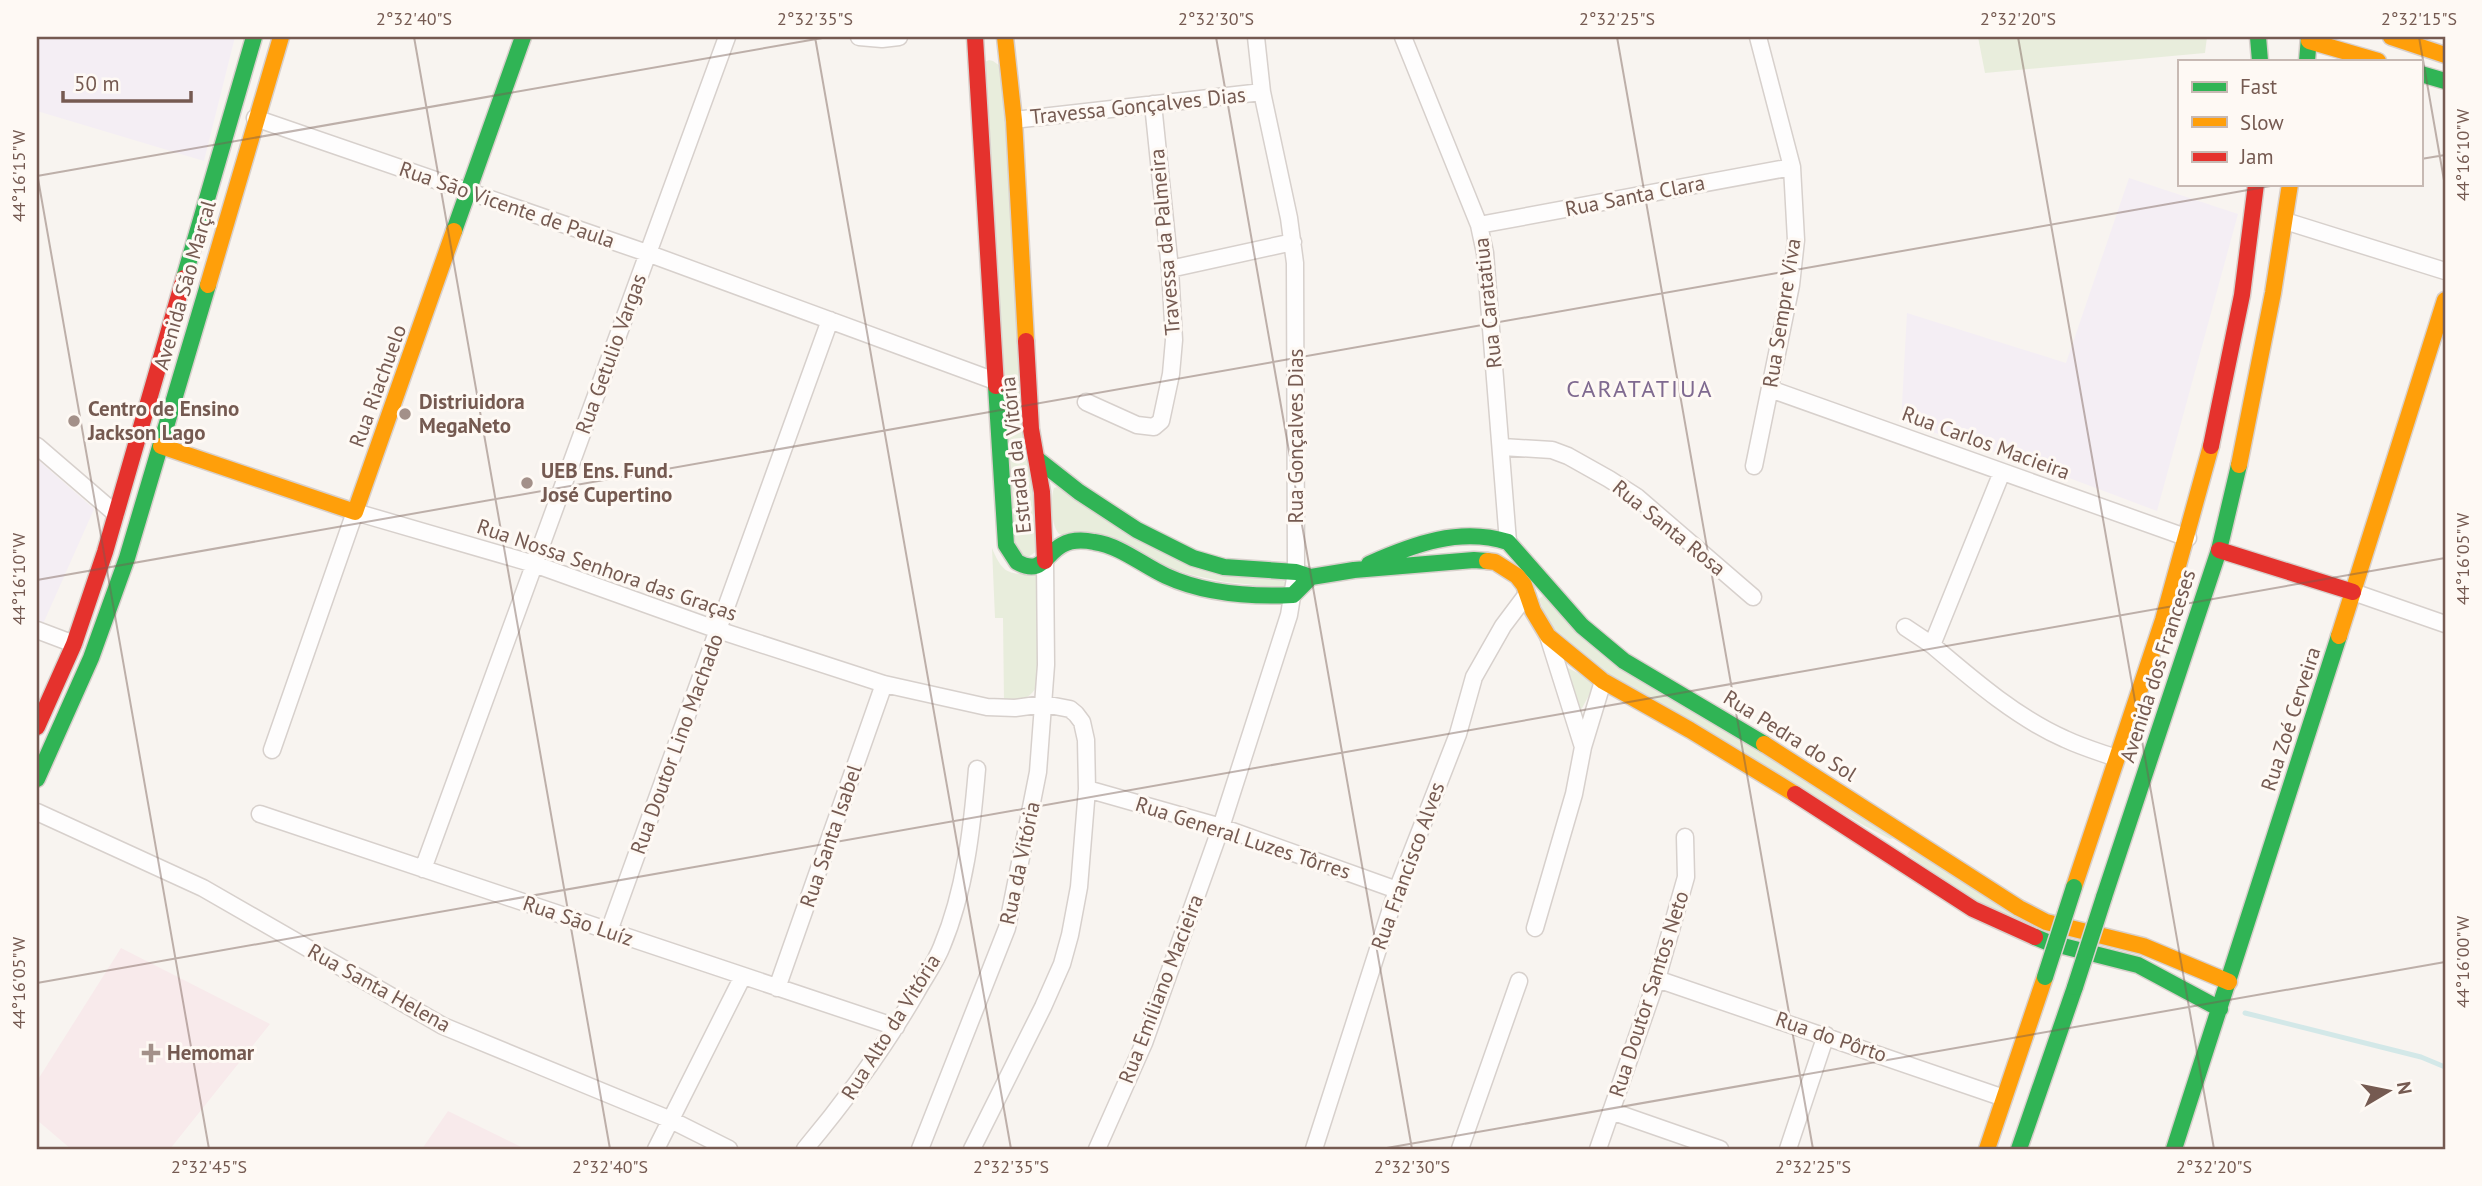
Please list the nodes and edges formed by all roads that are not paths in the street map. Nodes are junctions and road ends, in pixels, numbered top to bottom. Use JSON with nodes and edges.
{"nodes":[{"id":1,"x":254,"y":37,"type":"edge"},
{"id":2,"x":281,"y":37,"type":"edge"},
{"id":3,"x":523,"y":37,"type":"edge"},
{"id":4,"x":727,"y":37,"type":"edge"},
{"id":5,"x":859,"y":37,"type":"edge"},
{"id":6,"x":899,"y":37,"type":"edge"},
{"id":7,"x":975,"y":37,"type":"edge"},
{"id":8,"x":1005,"y":37,"type":"edge"},
{"id":9,"x":1256,"y":37,"type":"edge"},
{"id":10,"x":1403,"y":37,"type":"edge"},
{"id":11,"x":1758,"y":37,"type":"edge"},
{"id":12,"x":2259,"y":37,"type":"edge"},
{"id":13,"x":2391,"y":37,"type":"edge"},
{"id":14,"x":2306,"y":38,"type":"edge"},
{"id":15,"x":2445,"y":55,"type":"edge"},
{"id":16,"x":2260,"y":60,"type":"edge"},
{"id":17,"x":2301,"y":60,"type":"edge"},
{"id":18,"x":2307,"y":60,"type":"edge"},
{"id":19,"x":2375,"y":60,"type":"edge"},
{"id":20,"x":2422,"y":74,"type":"edge"},
{"id":21,"x":2445,"y":81,"type":"edge"},
{"id":22,"x":1262,"y":92,"type":"junction"},
{"id":23,"x":1153,"y":104,"type":"junction"},
{"id":24,"x":255,"y":118,"type":"junction"},
{"id":25,"x":1014,"y":120,"type":"junction"},
{"id":26,"x":1792,"y":167,"type":"junction"},
{"id":27,"x":2256,"y":186,"type":"edge"},
{"id":28,"x":2290,"y":186,"type":"edge"},
{"id":29,"x":470,"y":192,"type":"junction"},
{"id":30,"x":2284,"y":221,"type":"junction"},
{"id":31,"x":1479,"y":226,"type":"junction"},
{"id":32,"x":1293,"y":242,"type":"junction"},
{"id":33,"x":648,"y":253,"type":"junction"},
{"id":34,"x":1170,"y":269,"type":"junction"},
{"id":35,"x":2445,"y":271,"type":"edge"},
{"id":36,"x":2445,"y":300,"type":"edge"},
{"id":37,"x":830,"y":320,"type":"junction"},
{"id":38,"x":995,"y":381,"type":"junction"},
{"id":39,"x":1770,"y":388,"type":"junction"},
{"id":40,"x":1086,"y":402,"type":"dead end"},
{"id":41,"x":37,"y":446,"type":"edge"},
{"id":42,"x":161,"y":446,"type":"junction"},
{"id":43,"x":1502,"y":447,"type":"junction"},
{"id":44,"x":1037,"y":459,"type":"junction"},
{"id":45,"x":1754,"y":466,"type":"dead end"},
{"id":46,"x":2002,"y":472,"type":"junction"},
{"id":47,"x":355,"y":512,"type":"junction"},
{"id":48,"x":116,"y":514,"type":"junction"},
{"id":49,"x":2188,"y":538,"type":"junction"},
{"id":50,"x":1508,"y":541,"type":"junction"},
{"id":51,"x":2219,"y":550,"type":"junction"},
{"id":52,"x":1045,"y":561,"type":"junction"},
{"id":53,"x":534,"y":564,"type":"junction"},
{"id":54,"x":1354,"y":570,"type":"junction"},
{"id":55,"x":1523,"y":571,"type":"junction"},
{"id":56,"x":1303,"y":574,"type":"junction"},
{"id":57,"x":2353,"y":592,"type":"junction"},
{"id":58,"x":1527,"y":594,"type":"junction"},
{"id":59,"x":1293,"y":595,"type":"junction"},
{"id":60,"x":1753,"y":597,"type":"dead end"},
{"id":61,"x":2445,"y":624,"type":"edge"},
{"id":62,"x":1905,"y":627,"type":"dead end"},
{"id":63,"x":37,"y":630,"type":"edge"},
{"id":64,"x":718,"y":630,"type":"junction"},
{"id":65,"x":1548,"y":636,"type":"junction"},
{"id":66,"x":74,"y":644,"type":"junction"},
{"id":67,"x":1932,"y":645,"type":"junction"},
{"id":68,"x":1603,"y":681,"type":"junction"},
{"id":69,"x":884,"y":684,"type":"junction"},
{"id":70,"x":1044,"y":704,"type":"junction"},
{"id":71,"x":37,"y":727,"type":"edge"},
{"id":72,"x":1583,"y":747,"type":"junction"},
{"id":73,"x":272,"y":750,"type":"dead end"},
{"id":74,"x":2116,"y":758,"type":"junction"},
{"id":75,"x":977,"y":769,"type":"dead end"},
{"id":76,"x":37,"y":779,"type":"edge"},
{"id":77,"x":1087,"y":789,"type":"junction"},
{"id":78,"x":37,"y":812,"type":"edge"},
{"id":79,"x":260,"y":814,"type":"dead end"},
{"id":80,"x":1221,"y":827,"type":"junction"},
{"id":81,"x":1906,"y":834,"type":"junction"},
{"id":82,"x":1861,"y":836,"type":"junction"},
{"id":83,"x":1685,"y":837,"type":"dead end"},
{"id":84,"x":422,"y":869,"type":"junction"},
{"id":85,"x":1397,"y":890,"type":"junction"},
{"id":86,"x":1535,"y":928,"type":"dead end"},
{"id":87,"x":609,"y":931,"type":"junction"},
{"id":88,"x":743,"y":976,"type":"junction"},
{"id":89,"x":1657,"y":979,"type":"junction"},
{"id":90,"x":1519,"y":981,"type":"dead end"},
{"id":91,"x":2229,"y":982,"type":"junction"},
{"id":92,"x":777,"y":988,"type":"junction"},
{"id":93,"x":2220,"y":1009,"type":"junction"},
{"id":94,"x":896,"y":1027,"type":"junction"},
{"id":95,"x":1826,"y":1035,"type":"junction"},
{"id":96,"x":2004,"y":1098,"type":"junction"},
{"id":97,"x":1611,"y":1111,"type":"junction"},
{"id":98,"x":671,"y":1120,"type":"junction"},
{"id":99,"x":656,"y":1149,"type":"edge"},
{"id":100,"x":729,"y":1149,"type":"edge"},
{"id":101,"x":805,"y":1149,"type":"edge"},
{"id":102,"x":920,"y":1149,"type":"edge"},
{"id":103,"x":972,"y":1149,"type":"edge"},
{"id":104,"x":1097,"y":1149,"type":"edge"},
{"id":105,"x":1314,"y":1149,"type":"edge"},
{"id":106,"x":1460,"y":1149,"type":"edge"},
{"id":107,"x":1598,"y":1149,"type":"edge"},
{"id":108,"x":1720,"y":1149,"type":"edge"},
{"id":109,"x":1788,"y":1149,"type":"edge"},
{"id":110,"x":1987,"y":1149,"type":"edge"},
{"id":111,"x":2019,"y":1149,"type":"edge"},
{"id":112,"x":2174,"y":1149,"type":"edge"}],
"edges":[{"from":1,"to":48,"type":"street","name":"Avenida São Marçal"},
{"from":2,"to":24,"type":"street","name":"Avenida São Marçal"},
{"from":3,"to":29,"type":"street","name":"Rua Riachuelo"},
{"from":4,"to":33,"type":"street","name":"Rua Getulio Vargas"},
{"from":5,"to":6,"type":"street"},
{"from":7,"to":38,"type":"street","name":"Estrada da Vitória"},
{"from":8,"to":25,"type":"street","name":"Estrada da Vitória"},
{"from":9,"to":22,"type":"street","name":"Rua Gonçalves Dias"},
{"from":10,"to":31,"type":"street","name":"Rua Caratatiua"},
{"from":11,"to":26,"type":"street","name":"Rua Sempre Viva"},
{"from":12,"to":16,"type":"street"},
{"from":13,"to":15,"type":"street"},
{"from":14,"to":17,"type":"street"},
{"from":14,"to":18,"type":"street"},
{"from":14,"to":19,"type":"street"},
{"from":20,"to":21,"type":"street"},
{"from":22,"to":23,"type":"street","name":"Travessa Gonçalves Dias"},
{"from":22,"to":32,"type":"street","name":"Rua Gonçalves Dias"},
{"from":23,"to":25,"type":"street","name":"Travessa Gonçalves Dias"},
{"from":23,"to":34,"type":"street","name":"Travessa da Palmeira"},
{"from":24,"to":29,"type":"street","name":"Rua São Vicente de Paula"},
{"from":24,"to":42,"type":"street","name":"Avenida São Marçal"},
{"from":25,"to":44,"type":"street","name":"Estrada da Vitória"},
{"from":26,"to":31,"type":"street","name":"Rua Santa Clara"},
{"from":26,"to":39,"type":"street","name":"Rua Sempre Viva"},
{"from":27,"to":49,"type":"street","name":"Avenida dos Franceses"},
{"from":28,"to":30,"type":"street","name":"Avenida dos Franceses"},
{"from":29,"to":33,"type":"street","name":"Rua São Vicente de Paula"},
{"from":29,"to":47,"type":"street","name":"Rua Riachuelo"},
{"from":30,"to":35,"type":"street"},
{"from":30,"to":51,"type":"street","name":"Avenida dos Franceses"},
{"from":31,"to":43,"type":"street","name":"Rua Caratatiua"},
{"from":32,"to":34,"type":"street"},
{"from":32,"to":56,"type":"street","name":"Rua Gonçalves Dias"},
{"from":33,"to":37,"type":"street","name":"Rua São Vicente de Paula"},
{"from":33,"to":53,"type":"street","name":"Rua Getulio Vargas"},
{"from":34,"to":40,"type":"street","name":"Travessa da Palmeira"},
{"from":36,"to":57,"type":"street","name":"Rua Zoé Cerveira"},
{"from":37,"to":38,"type":"street","name":"Rua São Vicente de Paula"},
{"from":37,"to":64,"type":"street","name":"Rua Doutor Lino Machado"},
{"from":38,"to":52,"type":"street","name":"Estrada da Vitória"},
{"from":39,"to":45,"type":"street","name":"Rua Sempre Viva"},
{"from":39,"to":46,"type":"street","name":"Rua Carlos Macieira"},
{"from":41,"to":48,"type":"street"},
{"from":42,"to":47,"type":"street","name":"Rua Nossa Senhora das Graças"},
{"from":42,"to":76,"type":"street","name":"Avenida São Marçal"},
{"from":43,"to":50,"type":"street","name":"Rua Caratatiua"},
{"from":43,"to":60,"type":"street","name":"Rua Santa Rosa"},
{"from":44,"to":52,"type":"street","name":"Estrada da Vitória"},
{"from":44,"to":56,"type":"street","name":"Rua Pedra do Sol"},
{"from":46,"to":49,"type":"street","name":"Rua Carlos Macieira"},
{"from":46,"to":67,"type":"street"},
{"from":47,"to":53,"type":"street","name":"Rua Nossa Senhora das Graças"},
{"from":47,"to":73,"type":"street","name":"Rua Riachuelo"},
{"from":48,"to":66,"type":"street","name":"Avenida São Marçal"},
{"from":49,"to":74,"type":"street","name":"Avenida dos Franceses"},
{"from":50,"to":54,"type":"street","name":"Rua Pedra do Sol"},
{"from":50,"to":55,"type":"street","name":"Rua Pedra do Sol"},
{"from":51,"to":57,"type":"street"},
{"from":51,"to":111,"type":"street","name":"Avenida dos Franceses","bridge":true},
{"from":52,"to":59,"type":"street"},
{"from":52,"to":70,"type":"street","name":"Rua da Vitória"},
{"from":53,"to":64,"type":"street","name":"Rua Nossa Senhora das Graças"},
{"from":53,"to":84,"type":"street","name":"Rua Getulio Vargas"},
{"from":54,"to":55,"type":"street","name":"Rua Pedra do Sol"},
{"from":54,"to":56,"type":"street","name":"Rua Pedra do Sol"},
{"from":55,"to":58,"type":"street","name":"Rua Pedra do Sol"},
{"from":55,"to":81,"type":"street","name":"Rua Pedra do Sol"},
{"from":56,"to":59,"type":"street","name":"Rua Gonçalves Dias"},
{"from":57,"to":61,"type":"street"},
{"from":57,"to":91,"type":"street","name":"Rua Zoé Cerveira"},
{"from":58,"to":65,"type":"street","name":"Rua Pedra do Sol"},
{"from":58,"to":85,"type":"street","name":"Rua Francisco Alves"},
{"from":59,"to":80,"type":"street","name":"Rua Gonçalves Dias"},
{"from":62,"to":67,"type":"street"},
{"from":63,"to":66,"type":"street"},
{"from":64,"to":69,"type":"street","name":"Rua Nossa Senhora das Graças"},
{"from":64,"to":87,"type":"street","name":"Rua Doutor Lino Machado"},
{"from":65,"to":68,"type":"street","name":"Rua Pedra do Sol"},
{"from":65,"to":72,"type":"street"},
{"from":66,"to":71,"type":"street","name":"Avenida São Marçal"},
{"from":67,"to":74,"type":"street"},
{"from":68,"to":72,"type":"street"},
{"from":68,"to":82,"type":"street","name":"Rua Pedra do Sol"},
{"from":69,"to":70,"type":"street","name":"Rua Nossa Senhora das Graças"},
{"from":69,"to":92,"type":"street","name":"Rua Santa Isabel"},
{"from":70,"to":77,"type":"street"},
{"from":70,"to":102,"type":"street","name":"Rua da Vitória"},
{"from":72,"to":86,"type":"street"},
{"from":74,"to":96,"type":"street","name":"Avenida dos Franceses","bridge":true},
{"from":75,"to":94,"type":"street","name":"Rua Alto da Vitória"},
{"from":77,"to":80,"type":"street","name":"Rua General Luzes Tôrres"},
{"from":77,"to":103,"type":"street"},
{"from":78,"to":98,"type":"street","name":"Rua Santa Helena"},
{"from":79,"to":84,"type":"street","name":"Rua São Luíz"},
{"from":80,"to":85,"type":"street","name":"Rua General Luzes Tôrres"},
{"from":80,"to":104,"type":"street","name":"Rua Emíliano Macieira"},
{"from":81,"to":82,"type":"street"},
{"from":81,"to":91,"type":"street","name":"Rua Pedra do Sol"},
{"from":82,"to":93,"type":"street","name":"Rua Pedra do Sol"},
{"from":83,"to":89,"type":"street","name":"Rua Doutor Santos Neto"},
{"from":84,"to":87,"type":"street","name":"Rua São Luíz"},
{"from":85,"to":105,"type":"street","name":"Rua Francisco Alves"},
{"from":87,"to":88,"type":"street","name":"Rua São Luíz"},
{"from":88,"to":92,"type":"street","name":"Rua São Luíz"},
{"from":88,"to":98,"type":"street"},
{"from":89,"to":95,"type":"street","name":"Rua do Pôrto"},
{"from":89,"to":97,"type":"street","name":"Rua Doutor Santos Neto"},
{"from":90,"to":106,"type":"street"},
{"from":91,"to":93,"type":"street","name":"Rua Zoé Cerveira"},
{"from":92,"to":94,"type":"street","name":"Rua São Luíz"},
{"from":93,"to":112,"type":"street","name":"Rua Zoé Cerveira"},
{"from":94,"to":101,"type":"street","name":"Rua Alto da Vitória"},
{"from":95,"to":96,"type":"street","name":"Rua do Pôrto"},
{"from":95,"to":109,"type":"street"},
{"from":96,"to":110,"type":"street","name":"Avenida dos Franceses"},
{"from":97,"to":107,"type":"street","name":"Rua Doutor Santos Neto"},
{"from":97,"to":108,"type":"street"},
{"from":98,"to":99,"type":"street"},
{"from":98,"to":100,"type":"street","name":"Rua Santa Helena"}]}
